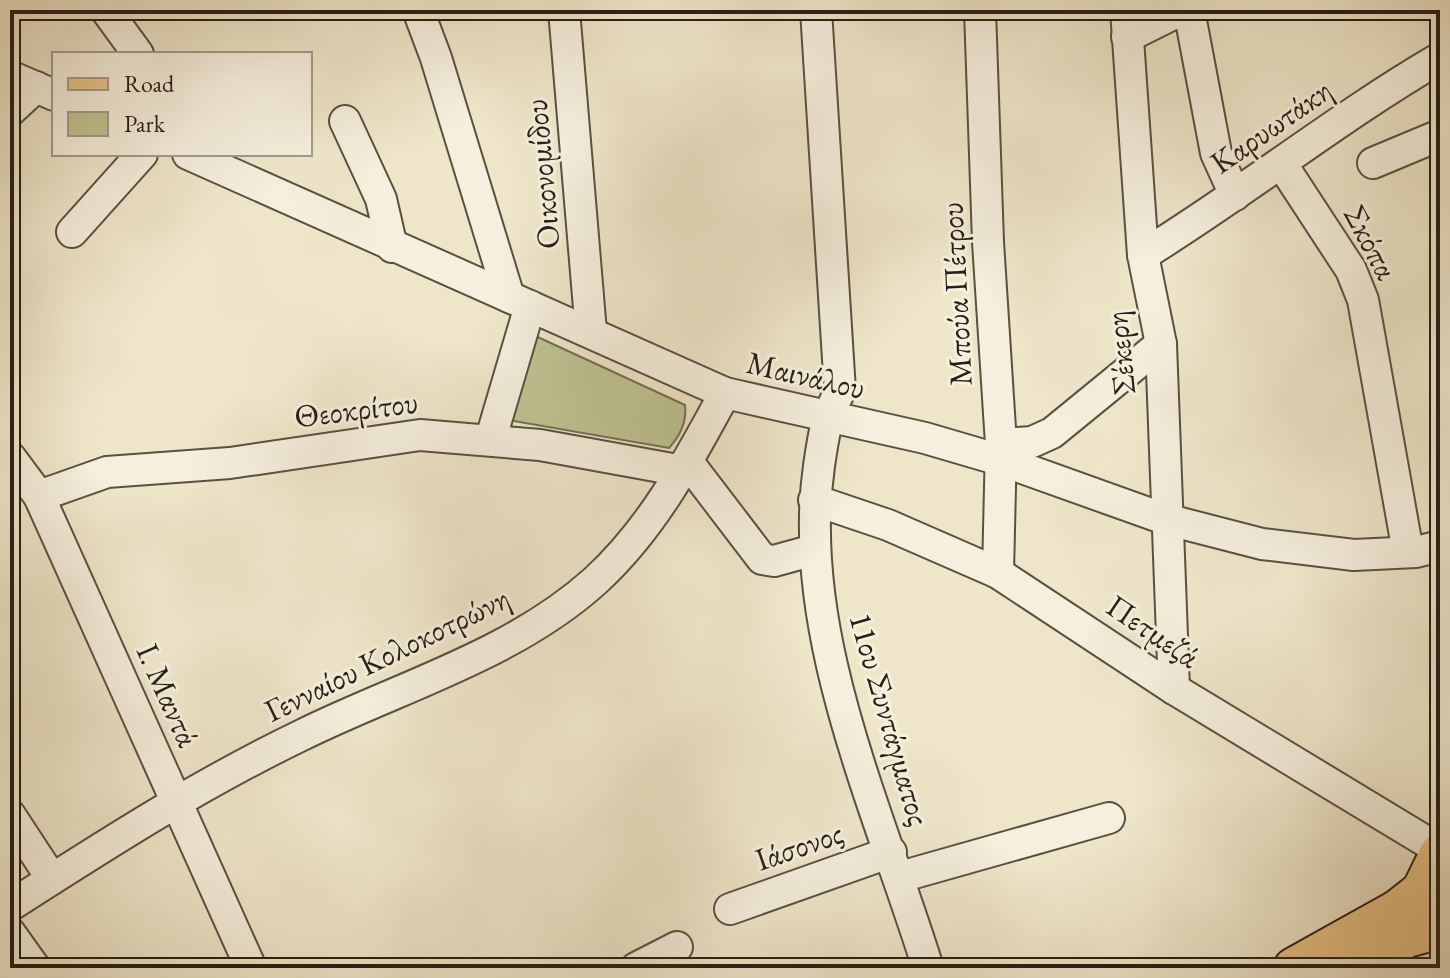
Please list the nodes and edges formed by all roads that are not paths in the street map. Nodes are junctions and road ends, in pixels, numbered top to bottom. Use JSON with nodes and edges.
{"nodes":[{"id":1,"x":106,"y":10,"type":"edge"},
{"id":2,"x":418,"y":10,"type":"edge"},
{"id":3,"x":564,"y":10,"type":"edge"},
{"id":4,"x":816,"y":10,"type":"edge"},
{"id":5,"x":980,"y":10,"type":"edge"},
{"id":6,"x":1181,"y":10,"type":"edge"},
{"id":7,"x":1189,"y":10,"type":"edge"},
{"id":8,"x":1126,"y":24,"type":"edge"},
{"id":9,"x":137,"y":52,"type":"edge"},
{"id":10,"x":1440,"y":58,"type":"edge"},
{"id":11,"x":33,"y":86,"type":"edge"},
{"id":12,"x":10,"y":111,"type":"edge"},
{"id":13,"x":345,"y":121,"type":"dead end"},
{"id":14,"x":1440,"y":135,"type":"edge"},
{"id":15,"x":140,"y":156,"type":"edge"},
{"id":16,"x":192,"y":156,"type":"edge"},
{"id":17,"x":1281,"y":163,"type":"junction"},
{"id":18,"x":1373,"y":163,"type":"dead end"},
{"id":19,"x":1235,"y":195,"type":"junction"},
{"id":20,"x":72,"y":232,"type":"dead end"},
{"id":21,"x":392,"y":247,"type":"junction"},
{"id":22,"x":1143,"y":255,"type":"junction"},
{"id":23,"x":520,"y":301,"type":"junction"},
{"id":24,"x":591,"y":332,"type":"junction"},
{"id":25,"x":1161,"y":344,"type":"junction"},
{"id":26,"x":725,"y":393,"type":"junction"},
{"id":27,"x":826,"y":416,"type":"junction"},
{"id":28,"x":491,"y":438,"type":"junction"},
{"id":29,"x":1001,"y":452,"type":"junction"},
{"id":30,"x":10,"y":457,"type":"edge"},
{"id":31,"x":686,"y":467,"type":"junction"},
{"id":32,"x":39,"y":496,"type":"junction"},
{"id":33,"x":814,"y":500,"type":"junction"},
{"id":34,"x":1165,"y":519,"type":"junction"},
{"id":35,"x":1440,"y":546,"type":"edge"},
{"id":36,"x":814,"y":550,"type":"junction"},
{"id":37,"x":1408,"y":552,"type":"junction"},
{"id":38,"x":998,"y":573,"type":"junction"},
{"id":39,"x":1174,"y":689,"type":"junction"},
{"id":40,"x":176,"y":802,"type":"junction"},
{"id":41,"x":10,"y":815,"type":"edge"},
{"id":42,"x":1109,"y":818,"type":"dead end"},
{"id":43,"x":1440,"y":852,"type":"edge"},
{"id":44,"x":895,"y":864,"type":"junction"},
{"id":45,"x":52,"y":879,"type":"junction"},
{"id":46,"x":1440,"y":898,"type":"edge"},
{"id":47,"x":10,"y":906,"type":"edge"},
{"id":48,"x":730,"y":909,"type":"dead end"},
{"id":49,"x":1398,"y":910,"type":"junction"},
{"id":50,"x":1440,"y":928,"type":"edge"},
{"id":51,"x":10,"y":933,"type":"edge"},
{"id":52,"x":677,"y":947,"type":"dead end"},
{"id":53,"x":35,"y":968,"type":"edge"},
{"id":54,"x":251,"y":968,"type":"edge"},
{"id":55,"x":636,"y":968,"type":"edge"},
{"id":56,"x":928,"y":968,"type":"edge"},
{"id":57,"x":1294,"y":968,"type":"edge"},
{"id":58,"x":1352,"y":968,"type":"edge"}],
"edges":[{"from":1,"to":9,"type":"street"},
{"from":2,"to":23,"type":"street"},
{"from":3,"to":24,"type":"street","name":"Οικονομίδου"},
{"from":4,"to":27,"type":"street","name":"11ου Συντάγματος"},
{"from":5,"to":29,"type":"street","name":"Μπούα Πέτρου"},
{"from":6,"to":8,"type":"street"},
{"from":7,"to":19,"type":"street"},
{"from":8,"to":22,"type":"street","name":"Σέκερη"},
{"from":10,"to":17,"type":"street","name":"Καρυωτάκη"},
{"from":11,"to":12,"type":"street"},
{"from":13,"to":21,"type":"street"},
{"from":14,"to":18,"type":"street"},
{"from":15,"to":20,"type":"street"},
{"from":16,"to":21,"type":"street","name":"Μαινάλου"},
{"from":17,"to":19,"type":"street","name":"Καρυωτάκη"},
{"from":17,"to":37,"type":"street","name":"Σκόπα"},
{"from":19,"to":22,"type":"street","name":"Καρυωτάκη"},
{"from":21,"to":23,"type":"street","name":"Μαινάλου"},
{"from":22,"to":25,"type":"street","name":"Σέκερη"},
{"from":23,"to":24,"type":"street","name":"Μαινάλου"},
{"from":23,"to":28,"type":"street"},
{"from":24,"to":26,"type":"street","name":"Μαινάλου"},
{"from":25,"to":29,"type":"street"},
{"from":25,"to":34,"type":"street","name":"Σέκερη"},
{"from":26,"to":27,"type":"street","name":"Μαινάλου"},
{"from":26,"to":31,"type":"street","name":"Γενναίου Κολοκοτρώνη"},
{"from":27,"to":29,"type":"street","name":"Μαινάλου"},
{"from":27,"to":33,"type":"street","name":"11ου Συντάγματος"},
{"from":28,"to":31,"type":"street","name":"Θεοκρίτου"},
{"from":28,"to":32,"type":"street","name":"Θεοκρίτου"},
{"from":29,"to":34,"type":"street","name":"Μαινάλου"},
{"from":29,"to":38,"type":"street","name":"Μπούα Πέτρου"},
{"from":30,"to":32,"type":"street","name":"Ι. Μαντά"},
{"from":31,"to":36,"type":"street"},
{"from":31,"to":40,"type":"street","name":"Γενναίου Κολοκοτρώνη"},
{"from":32,"to":40,"type":"street","name":"Ι. Μαντά"},
{"from":33,"to":36,"type":"street","name":"11ου Συντάγματος"},
{"from":33,"to":38,"type":"street","name":"Πετμεζά"},
{"from":34,"to":37,"type":"street","name":"Μαινάλου"},
{"from":34,"to":39,"type":"street","name":"Σέκερη"},
{"from":35,"to":37,"type":"street","name":"Μαινάλου"},
{"from":36,"to":44,"type":"street","name":"11ου Συντάγματος"},
{"from":38,"to":39,"type":"street","name":"Πετμεζά"},
{"from":39,"to":43,"type":"street","name":"Πετμεζά"},
{"from":40,"to":45,"type":"street","name":"Γενναίου Κολοκοτρώνη"},
{"from":40,"to":54,"type":"street","name":"Ι. Μαντά"},
{"from":41,"to":45,"type":"street"},
{"from":42,"to":44,"type":"street","name":"Ιάσονος"},
{"from":43,"to":49,"type":"main road"},
{"from":44,"to":48,"type":"street","name":"Ιάσονος"},
{"from":44,"to":56,"type":"street","name":"11ου Συντάγματος"},
{"from":45,"to":47,"type":"street","name":"Γενναίου Κολοκοτρώνη"},
{"from":46,"to":49,"type":"main road"},
{"from":49,"to":57,"type":"main road"},
{"from":50,"to":58,"type":"main road"},
{"from":51,"to":53,"type":"street"},
{"from":52,"to":55,"type":"street"}]}
